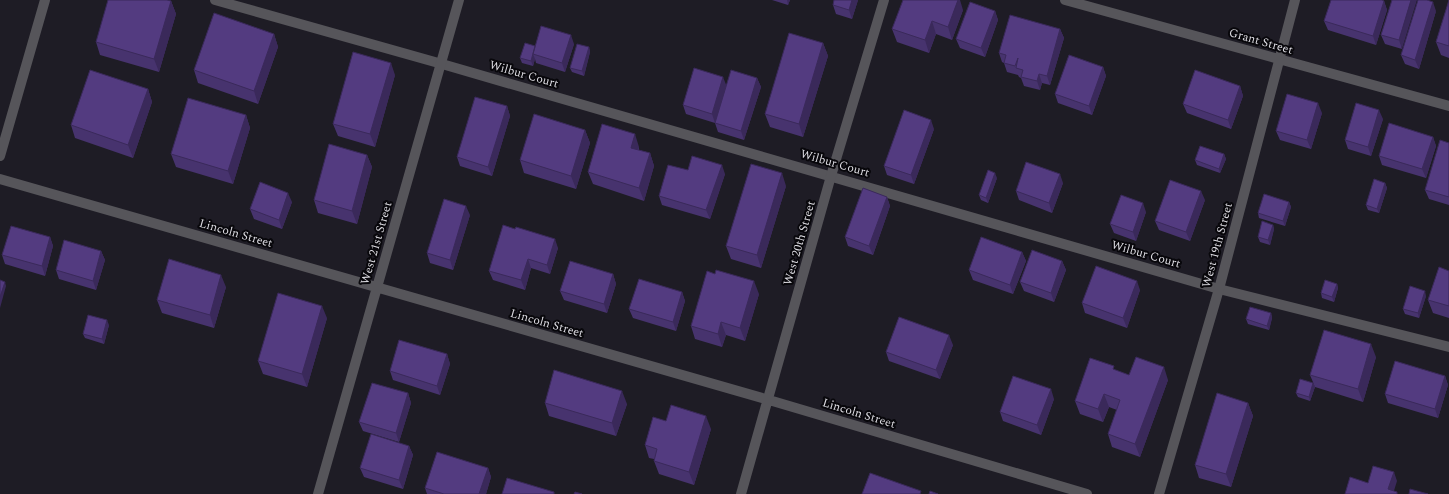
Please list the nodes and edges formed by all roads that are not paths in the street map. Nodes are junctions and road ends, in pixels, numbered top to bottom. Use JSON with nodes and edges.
{"nodes":[{"id":1,"x":46,"y":0,"type":"edge"},
{"id":2,"x":215,"y":0,"type":"edge"},
{"id":3,"x":459,"y":0,"type":"edge"},
{"id":4,"x":884,"y":0,"type":"edge"},
{"id":5,"x":1066,"y":0,"type":"edge"},
{"id":6,"x":1295,"y":0,"type":"edge"},
{"id":7,"x":1278,"y":60,"type":"junction"},
{"id":8,"x":442,"y":64,"type":"junction"},
{"id":9,"x":1449,"y":106,"type":"edge"},
{"id":10,"x":0,"y":156,"type":"edge"},
{"id":11,"x":831,"y":176,"type":"junction"},
{"id":12,"x":1,"y":181,"type":"edge"},
{"id":13,"x":377,"y":287,"type":"junction"},
{"id":14,"x":1220,"y":289,"type":"junction"},
{"id":15,"x":1449,"y":347,"type":"edge"},
{"id":16,"x":769,"y":400,"type":"junction"},
{"id":17,"x":318,"y":494,"type":"edge"},
{"id":18,"x":741,"y":494,"type":"edge"},
{"id":19,"x":1087,"y":494,"type":"edge"},
{"id":20,"x":1159,"y":494,"type":"edge"}],
"edges":[{"from":1,"to":10,"type":"street"},
{"from":2,"to":8,"type":"street","name":"Wilbur Court"},
{"from":3,"to":8,"type":"street","name":"West 21st Street"},
{"from":4,"to":11,"type":"street","name":"West 20th Street"},
{"from":5,"to":7,"type":"street","name":"Grant Street"},
{"from":6,"to":7,"type":"street","name":"West 19th Street"},
{"from":7,"to":9,"type":"street","name":"Grant Street"},
{"from":7,"to":14,"type":"street","name":"West 19th Street"},
{"from":8,"to":11,"type":"street","name":"Wilbur Court"},
{"from":8,"to":13,"type":"street","name":"West 21st Street"},
{"from":11,"to":14,"type":"street","name":"Wilbur Court"},
{"from":11,"to":16,"type":"street","name":"West 20th Street"},
{"from":12,"to":13,"type":"street","name":"Lincoln Street"},
{"from":13,"to":16,"type":"street","name":"Lincoln Street"},
{"from":13,"to":17,"type":"street","name":"West 21st Street"},
{"from":14,"to":15,"type":"street","name":"Wilbur Court"},
{"from":14,"to":20,"type":"street","name":"West 19th Street"},
{"from":16,"to":18,"type":"street","name":"West 20th Street"},
{"from":16,"to":19,"type":"street","name":"Lincoln Street"}]}
